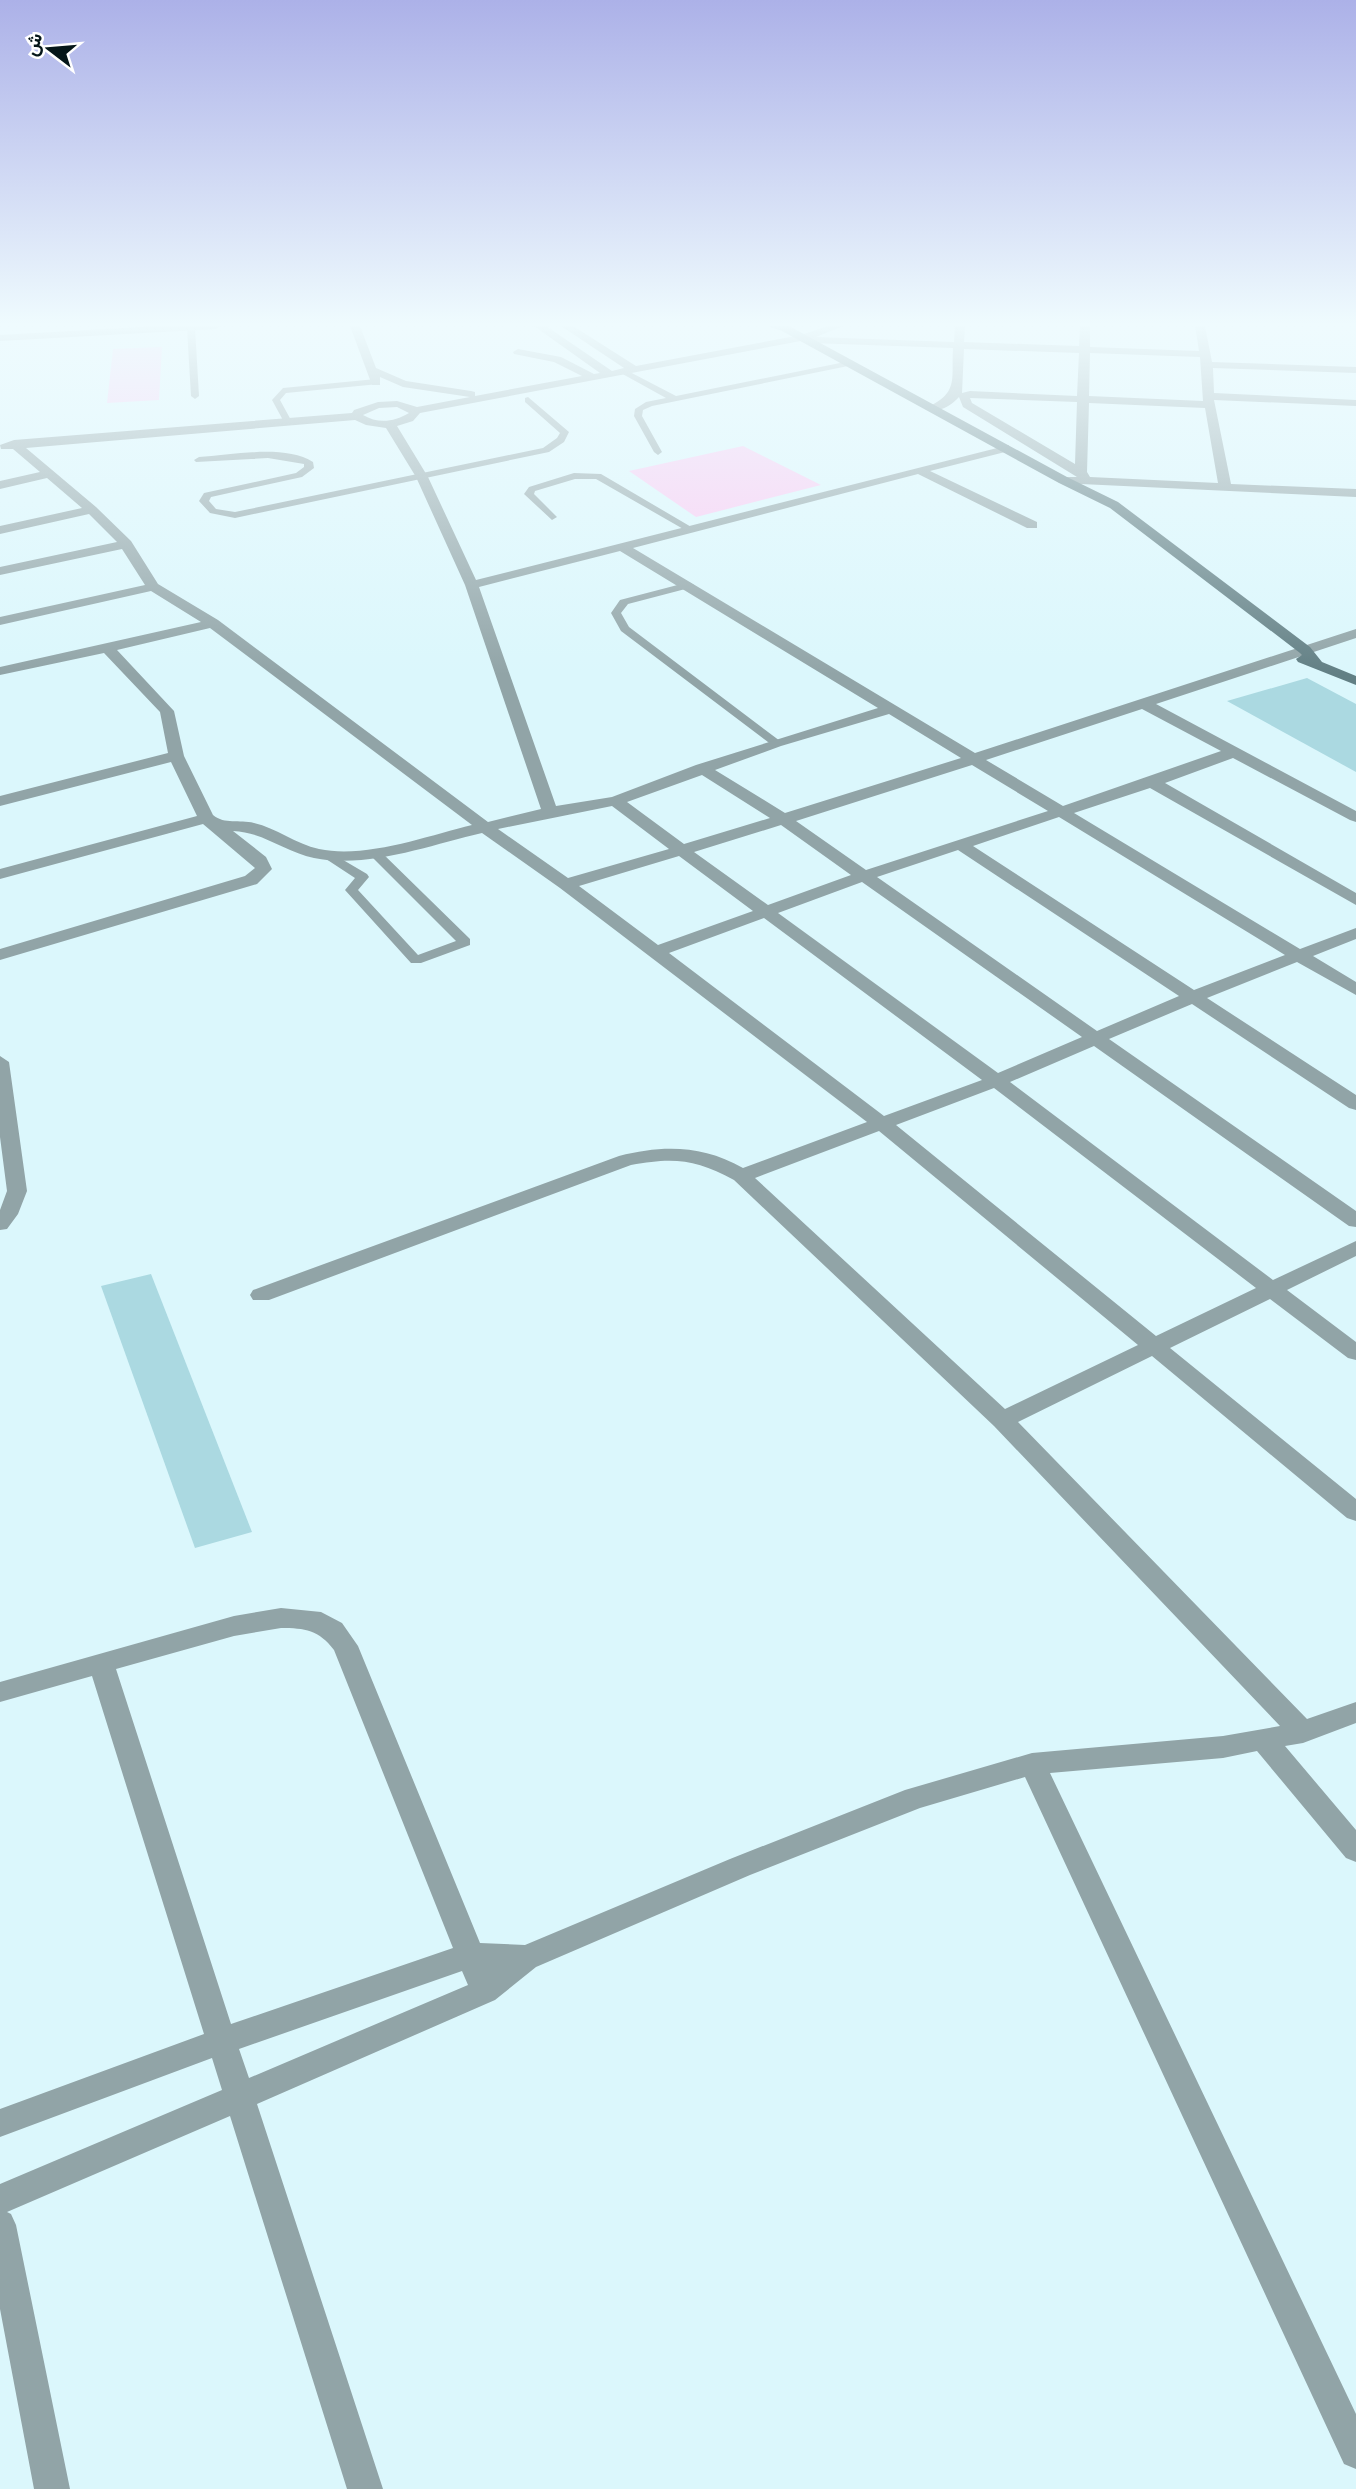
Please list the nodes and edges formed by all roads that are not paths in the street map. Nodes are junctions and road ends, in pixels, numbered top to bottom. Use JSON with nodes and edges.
{"nodes":[{"id":1,"x":42,"y":442,"type":"edge"},
{"id":2,"x":401,"y":442,"type":"edge"},
{"id":3,"x":558,"y":442,"type":"edge"},
{"id":4,"x":653,"y":442,"type":"edge"},
{"id":5,"x":994,"y":442,"type":"edge"},
{"id":6,"x":1024,"y":442,"type":"edge"},
{"id":7,"x":1083,"y":442,"type":"edge"},
{"id":8,"x":1217,"y":442,"type":"edge"},
{"id":9,"x":7,"y":445,"type":"edge"},
{"id":10,"x":1004,"y":448,"type":"junction"},
{"id":11,"x":658,"y":452,"type":"dead end"},
{"id":12,"x":199,"y":460,"type":"dead end"},
{"id":13,"x":921,"y":471,"type":"junction"},
{"id":14,"x":49,"y":474,"type":"junction"},
{"id":15,"x":422,"y":477,"type":"junction"},
{"id":16,"x":1082,"y":481,"type":"junction"},
{"id":17,"x":0,"y":485,"type":"edge"},
{"id":18,"x":1225,"y":487,"type":"junction"},
{"id":19,"x":1356,"y":493,"type":"edge"},
{"id":20,"x":92,"y":510,"type":"junction"},
{"id":21,"x":552,"y":517,"type":"dead end"},
{"id":22,"x":1032,"y":526,"type":"dead end"},
{"id":23,"x":688,"y":528,"type":"junction"},
{"id":24,"x":0,"y":530,"type":"edge"},
{"id":25,"x":126,"y":544,"type":"junction"},
{"id":26,"x":623,"y":547,"type":"junction"},
{"id":27,"x":0,"y":571,"type":"edge"},
{"id":28,"x":472,"y":585,"type":"junction"},
{"id":29,"x":689,"y":585,"type":"junction"},
{"id":30,"x":153,"y":587,"type":"junction"},
{"id":31,"x":0,"y":621,"type":"edge"},
{"id":32,"x":214,"y":623,"type":"junction"},
{"id":33,"x":1356,"y":633,"type":"edge"},
{"id":34,"x":107,"y":648,"type":"junction"},
{"id":35,"x":1305,"y":650,"type":"junction"},
{"id":36,"x":1288,"y":654,"type":"junction"},
{"id":37,"x":1316,"y":663,"type":"junction"},
{"id":38,"x":0,"y":671,"type":"edge"},
{"id":39,"x":1356,"y":681,"type":"edge"},
{"id":40,"x":1142,"y":703,"type":"junction"},
{"id":41,"x":890,"y":709,"type":"junction"},
{"id":42,"x":775,"y":743,"type":"junction"},
{"id":43,"x":1234,"y":752,"type":"junction"},
{"id":44,"x":176,"y":757,"type":"junction"},
{"id":45,"x":972,"y":760,"type":"junction"},
{"id":46,"x":701,"y":768,"type":"junction"},
{"id":47,"x":1152,"y":782,"type":"junction"},
{"id":48,"x":0,"y":801,"type":"edge"},
{"id":49,"x":615,"y":801,"type":"junction"},
{"id":50,"x":550,"y":812,"type":"junction"},
{"id":51,"x":1060,"y":812,"type":"junction"},
{"id":52,"x":1356,"y":817,"type":"edge"},
{"id":53,"x":783,"y":819,"type":"junction"},
{"id":54,"x":211,"y":822,"type":"junction"},
{"id":55,"x":485,"y":827,"type":"junction"},
{"id":56,"x":961,"y":845,"type":"junction"},
{"id":57,"x":683,"y":851,"type":"junction"},
{"id":58,"x":375,"y":853,"type":"junction"},
{"id":59,"x":329,"y":857,"type":"junction"},
{"id":60,"x":0,"y":874,"type":"edge"},
{"id":61,"x":863,"y":876,"type":"junction"},
{"id":62,"x":566,"y":884,"type":"junction"},
{"id":63,"x":1356,"y":900,"type":"edge"},
{"id":64,"x":764,"y":913,"type":"junction"},
{"id":65,"x":1356,"y":933,"type":"edge"},
{"id":66,"x":656,"y":952,"type":"junction"},
{"id":67,"x":1299,"y":954,"type":"junction"},
{"id":68,"x":0,"y":955,"type":"edge"},
{"id":69,"x":1356,"y":990,"type":"edge"},
{"id":70,"x":1193,"y":997,"type":"junction"},
{"id":71,"x":1100,"y":1039,"type":"junction"},
{"id":72,"x":0,"y":1062,"type":"edge"},
{"id":73,"x":996,"y":1081,"type":"junction"},
{"id":74,"x":1356,"y":1104,"type":"edge"},
{"id":75,"x":882,"y":1124,"type":"junction"},
{"id":76,"x":741,"y":1176,"type":"junction"},
{"id":77,"x":1356,"y":1221,"type":"edge"},
{"id":78,"x":0,"y":1224,"type":"edge"},
{"id":79,"x":1356,"y":1248,"type":"edge"},
{"id":80,"x":1270,"y":1290,"type":"junction"},
{"id":81,"x":261,"y":1295,"type":"dead end"},
{"id":82,"x":1154,"y":1346,"type":"junction"},
{"id":83,"x":1356,"y":1353,"type":"edge"},
{"id":84,"x":1002,"y":1420,"type":"junction"},
{"id":85,"x":1356,"y":1512,"type":"edge"},
{"id":86,"x":101,"y":1664,"type":"junction"},
{"id":87,"x":0,"y":1692,"type":"edge"},
{"id":88,"x":1356,"y":1712,"type":"edge"},
{"id":89,"x":1303,"y":1732,"type":"junction"},
{"id":90,"x":1262,"y":1738,"type":"junction"},
{"id":91,"x":1032,"y":1764,"type":"junction"},
{"id":92,"x":1356,"y":1850,"type":"edge"},
{"id":93,"x":470,"y":1955,"type":"junction"},
{"id":94,"x":526,"y":1958,"type":"junction"},
{"id":95,"x":485,"y":1991,"type":"junction"},
{"id":96,"x":222,"y":2041,"type":"junction"},
{"id":97,"x":240,"y":2096,"type":"junction"},
{"id":98,"x":0,"y":2123,"type":"edge"},
{"id":99,"x":0,"y":2200,"type":"edge"},
{"id":100,"x":0,"y":2225,"type":"edge"},
{"id":101,"x":1356,"y":2452,"type":"edge"},
{"id":102,"x":52,"y":2489,"type":"edge"},
{"id":103,"x":365,"y":2489,"type":"edge"}],
"edges":[{"from":1,"to":9,"type":"street"},
{"from":2,"to":15,"type":"street"},
{"from":3,"to":15,"type":"lane"},
{"from":4,"to":11,"type":"lane"},
{"from":5,"to":10,"type":"street"},
{"from":6,"to":16,"type":"street"},
{"from":7,"to":16,"type":"street"},
{"from":8,"to":18,"type":"street"},
{"from":9,"to":14,"type":"street"},
{"from":10,"to":13,"type":"street"},
{"from":10,"to":16,"type":"street"},
{"from":12,"to":15,"type":"lane"},
{"from":13,"to":22,"type":"street"},
{"from":13,"to":23,"type":"street"},
{"from":14,"to":17,"type":"street"},
{"from":14,"to":20,"type":"street"},
{"from":15,"to":28,"type":"street"},
{"from":16,"to":18,"type":"street"},
{"from":16,"to":35,"type":"street"},
{"from":16,"to":36,"type":"street"},
{"from":18,"to":19,"type":"street"},
{"from":20,"to":24,"type":"street"},
{"from":20,"to":25,"type":"street"},
{"from":21,"to":23,"type":"lane"},
{"from":23,"to":26,"type":"street"},
{"from":25,"to":27,"type":"street"},
{"from":25,"to":30,"type":"street"},
{"from":26,"to":28,"type":"street"},
{"from":26,"to":29,"type":"street"},
{"from":28,"to":50,"type":"street"},
{"from":29,"to":41,"type":"street"},
{"from":29,"to":42,"type":"lane"},
{"from":30,"to":31,"type":"street"},
{"from":30,"to":32,"type":"street"},
{"from":32,"to":34,"type":"street"},
{"from":32,"to":55,"type":"street"},
{"from":33,"to":35,"type":"street"},
{"from":34,"to":38,"type":"street"},
{"from":34,"to":44,"type":"street"},
{"from":35,"to":36,"type":"street"},
{"from":35,"to":37,"type":"street"},
{"from":36,"to":37,"type":"street"},
{"from":36,"to":40,"type":"street"},
{"from":37,"to":39,"type":"street"},
{"from":40,"to":43,"type":"street"},
{"from":40,"to":45,"type":"street"},
{"from":41,"to":42,"type":"street"},
{"from":41,"to":45,"type":"street"},
{"from":42,"to":46,"type":"street"},
{"from":43,"to":47,"type":"street"},
{"from":43,"to":52,"type":"street"},
{"from":44,"to":48,"type":"street"},
{"from":44,"to":54,"type":"street"},
{"from":45,"to":51,"type":"street"},
{"from":45,"to":53,"type":"street"},
{"from":46,"to":49,"type":"street"},
{"from":46,"to":53,"type":"street"},
{"from":47,"to":51,"type":"street"},
{"from":47,"to":63,"type":"street"},
{"from":49,"to":50,"type":"street"},
{"from":49,"to":57,"type":"street"},
{"from":50,"to":55,"type":"street"},
{"from":51,"to":56,"type":"street"},
{"from":51,"to":67,"type":"street"},
{"from":53,"to":57,"type":"street"},
{"from":53,"to":61,"type":"street"},
{"from":54,"to":59,"type":"street"},
{"from":54,"to":60,"type":"street"},
{"from":54,"to":68,"type":"street"},
{"from":55,"to":58,"type":"street"},
{"from":55,"to":62,"type":"street"},
{"from":56,"to":61,"type":"street"},
{"from":56,"to":70,"type":"street"},
{"from":57,"to":62,"type":"street"},
{"from":57,"to":64,"type":"street"},
{"from":58,"to":59,"type":"street"},
{"from":58,"to":59,"type":"lane"},
{"from":61,"to":64,"type":"street"},
{"from":61,"to":71,"type":"street"},
{"from":62,"to":66,"type":"street"},
{"from":64,"to":66,"type":"street"},
{"from":64,"to":73,"type":"street"},
{"from":65,"to":67,"type":"street"},
{"from":66,"to":75,"type":"street"},
{"from":67,"to":69,"type":"street"},
{"from":67,"to":70,"type":"street"},
{"from":70,"to":71,"type":"street"},
{"from":70,"to":74,"type":"street"},
{"from":71,"to":73,"type":"street"},
{"from":71,"to":77,"type":"street"},
{"from":72,"to":78,"type":"street"},
{"from":73,"to":75,"type":"street"},
{"from":73,"to":80,"type":"street"},
{"from":75,"to":76,"type":"street"},
{"from":75,"to":82,"type":"street"},
{"from":76,"to":81,"type":"street"},
{"from":76,"to":84,"type":"street"},
{"from":79,"to":80,"type":"street"},
{"from":80,"to":82,"type":"street"},
{"from":80,"to":83,"type":"street"},
{"from":82,"to":84,"type":"street"},
{"from":82,"to":85,"type":"street"},
{"from":84,"to":89,"type":"street"},
{"from":86,"to":87,"type":"street"},
{"from":86,"to":93,"type":"street"},
{"from":86,"to":96,"type":"street"},
{"from":88,"to":89,"type":"street"},
{"from":89,"to":90,"type":"street"},
{"from":90,"to":91,"type":"street"},
{"from":90,"to":92,"type":"street"},
{"from":91,"to":94,"type":"street"},
{"from":91,"to":101,"type":"street"},
{"from":93,"to":94,"type":"street"},
{"from":93,"to":95,"type":"street"},
{"from":93,"to":96,"type":"street"},
{"from":94,"to":95,"type":"street"},
{"from":95,"to":97,"type":"street"},
{"from":96,"to":97,"type":"street"},
{"from":96,"to":98,"type":"street"},
{"from":97,"to":99,"type":"street"},
{"from":97,"to":103,"type":"street"},
{"from":100,"to":102,"type":"street"}]}
